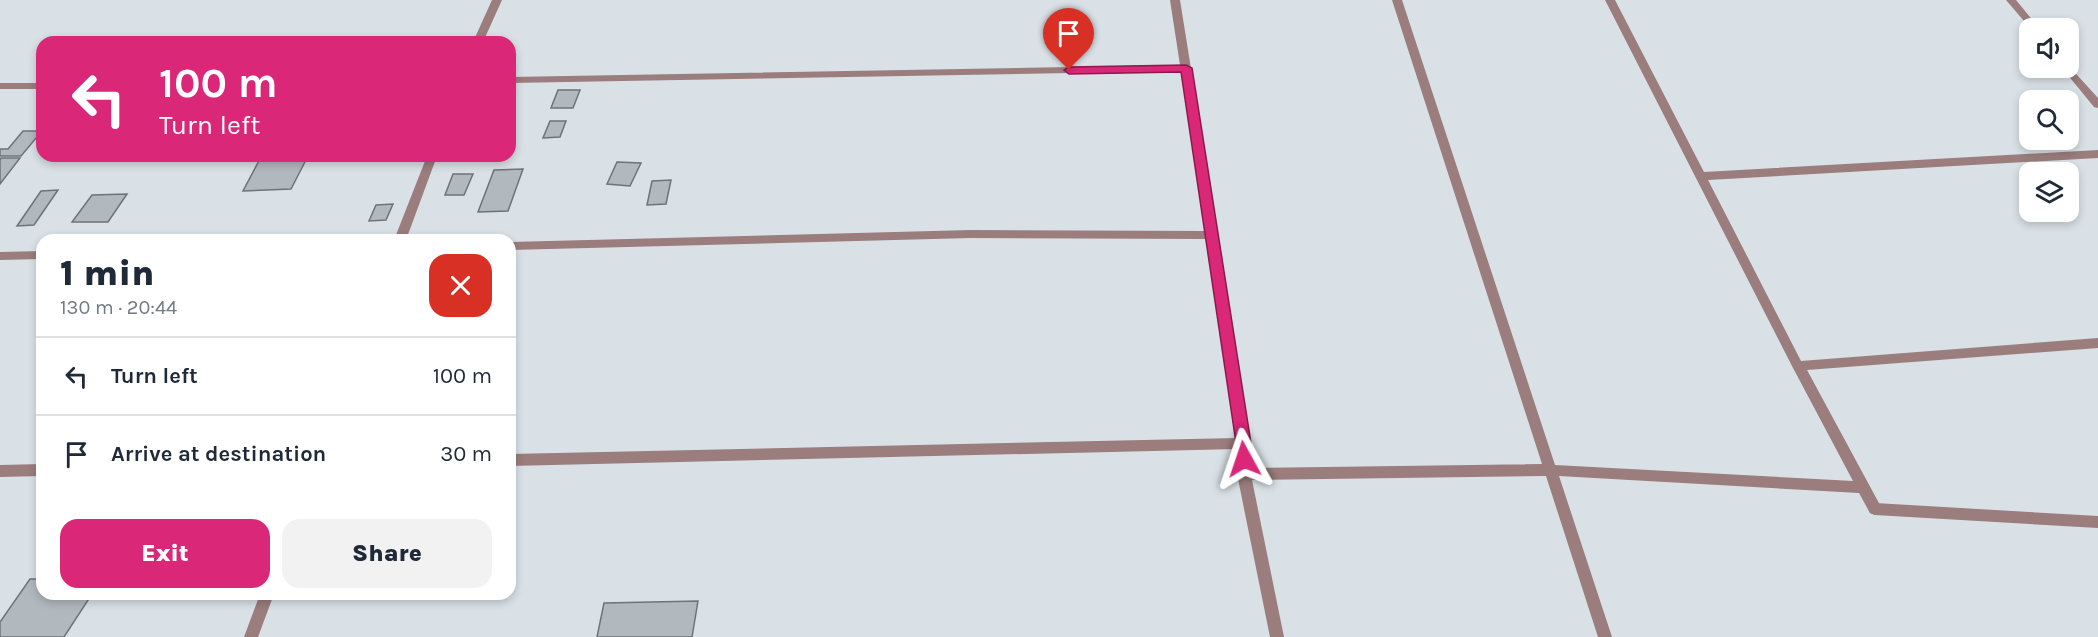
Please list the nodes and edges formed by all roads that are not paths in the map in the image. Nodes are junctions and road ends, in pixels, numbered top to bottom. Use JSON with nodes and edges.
{"nodes":[{"id":1,"x":497,"y":0,"type":"edge"},
{"id":2,"x":1175,"y":0,"type":"edge"},
{"id":3,"x":1397,"y":0,"type":"edge"},
{"id":4,"x":1610,"y":0,"type":"edge"},
{"id":5,"x":2011,"y":0,"type":"edge"},
{"id":6,"x":2026,"y":18,"type":"edge"},
{"id":7,"x":480,"y":36,"type":"edge"},
{"id":8,"x":1186,"y":68,"type":"junction"},
{"id":9,"x":2075,"y":78,"type":"edge"},
{"id":10,"x":516,"y":80,"type":"edge"},
{"id":11,"x":0,"y":86,"type":"edge"},
{"id":12,"x":36,"y":86,"type":"edge"},
{"id":13,"x":2098,"y":105,"type":"edge"},
{"id":14,"x":2098,"y":154,"type":"edge"},
{"id":15,"x":430,"y":162,"type":"edge"},
{"id":16,"x":1702,"y":176,"type":"junction"},
{"id":17,"x":402,"y":234,"type":"edge"},
{"id":18,"x":1211,"y":235,"type":"junction"},
{"id":19,"x":516,"y":246,"type":"edge"},
{"id":20,"x":36,"y":255,"type":"edge"},
{"id":21,"x":0,"y":256,"type":"edge"},
{"id":22,"x":2098,"y":343,"type":"edge"},
{"id":23,"x":1798,"y":366,"type":"junction"},
{"id":24,"x":1244,"y":443,"type":"junction"},
{"id":25,"x":516,"y":460,"type":"edge"},
{"id":26,"x":36,"y":470,"type":"edge"},
{"id":27,"x":1550,"y":470,"type":"junction"},
{"id":28,"x":0,"y":471,"type":"edge"},
{"id":29,"x":1244,"y":474,"type":"junction"},
{"id":30,"x":1864,"y":487,"type":"junction"},
{"id":31,"x":2098,"y":522,"type":"edge"},
{"id":32,"x":265,"y":600,"type":"edge"},
{"id":33,"x":251,"y":637,"type":"edge"},
{"id":34,"x":1277,"y":637,"type":"edge"},
{"id":35,"x":1605,"y":637,"type":"edge"}],
"edges":[{"from":1,"to":7,"type":"street"},
{"from":2,"to":8,"type":"street"},
{"from":3,"to":27,"type":"street"},
{"from":4,"to":16,"type":"street"},
{"from":5,"to":6,"type":"street"},
{"from":8,"to":10,"type":"street"},
{"from":8,"to":18,"type":"street"},
{"from":9,"to":13,"type":"street"},
{"from":11,"to":12,"type":"street"},
{"from":14,"to":16,"type":"street"},
{"from":15,"to":17,"type":"street"},
{"from":16,"to":23,"type":"street"},
{"from":18,"to":19,"type":"street"},
{"from":18,"to":24,"type":"street"},
{"from":20,"to":21,"type":"street"},
{"from":22,"to":23,"type":"street"},
{"from":23,"to":30,"type":"street"},
{"from":24,"to":25,"type":"street"},
{"from":24,"to":29,"type":"street"},
{"from":26,"to":28,"type":"street"},
{"from":27,"to":29,"type":"street"},
{"from":27,"to":30,"type":"street"},
{"from":27,"to":35,"type":"street"},
{"from":29,"to":34,"type":"street"},
{"from":30,"to":31,"type":"street"},
{"from":32,"to":33,"type":"street"}]}
